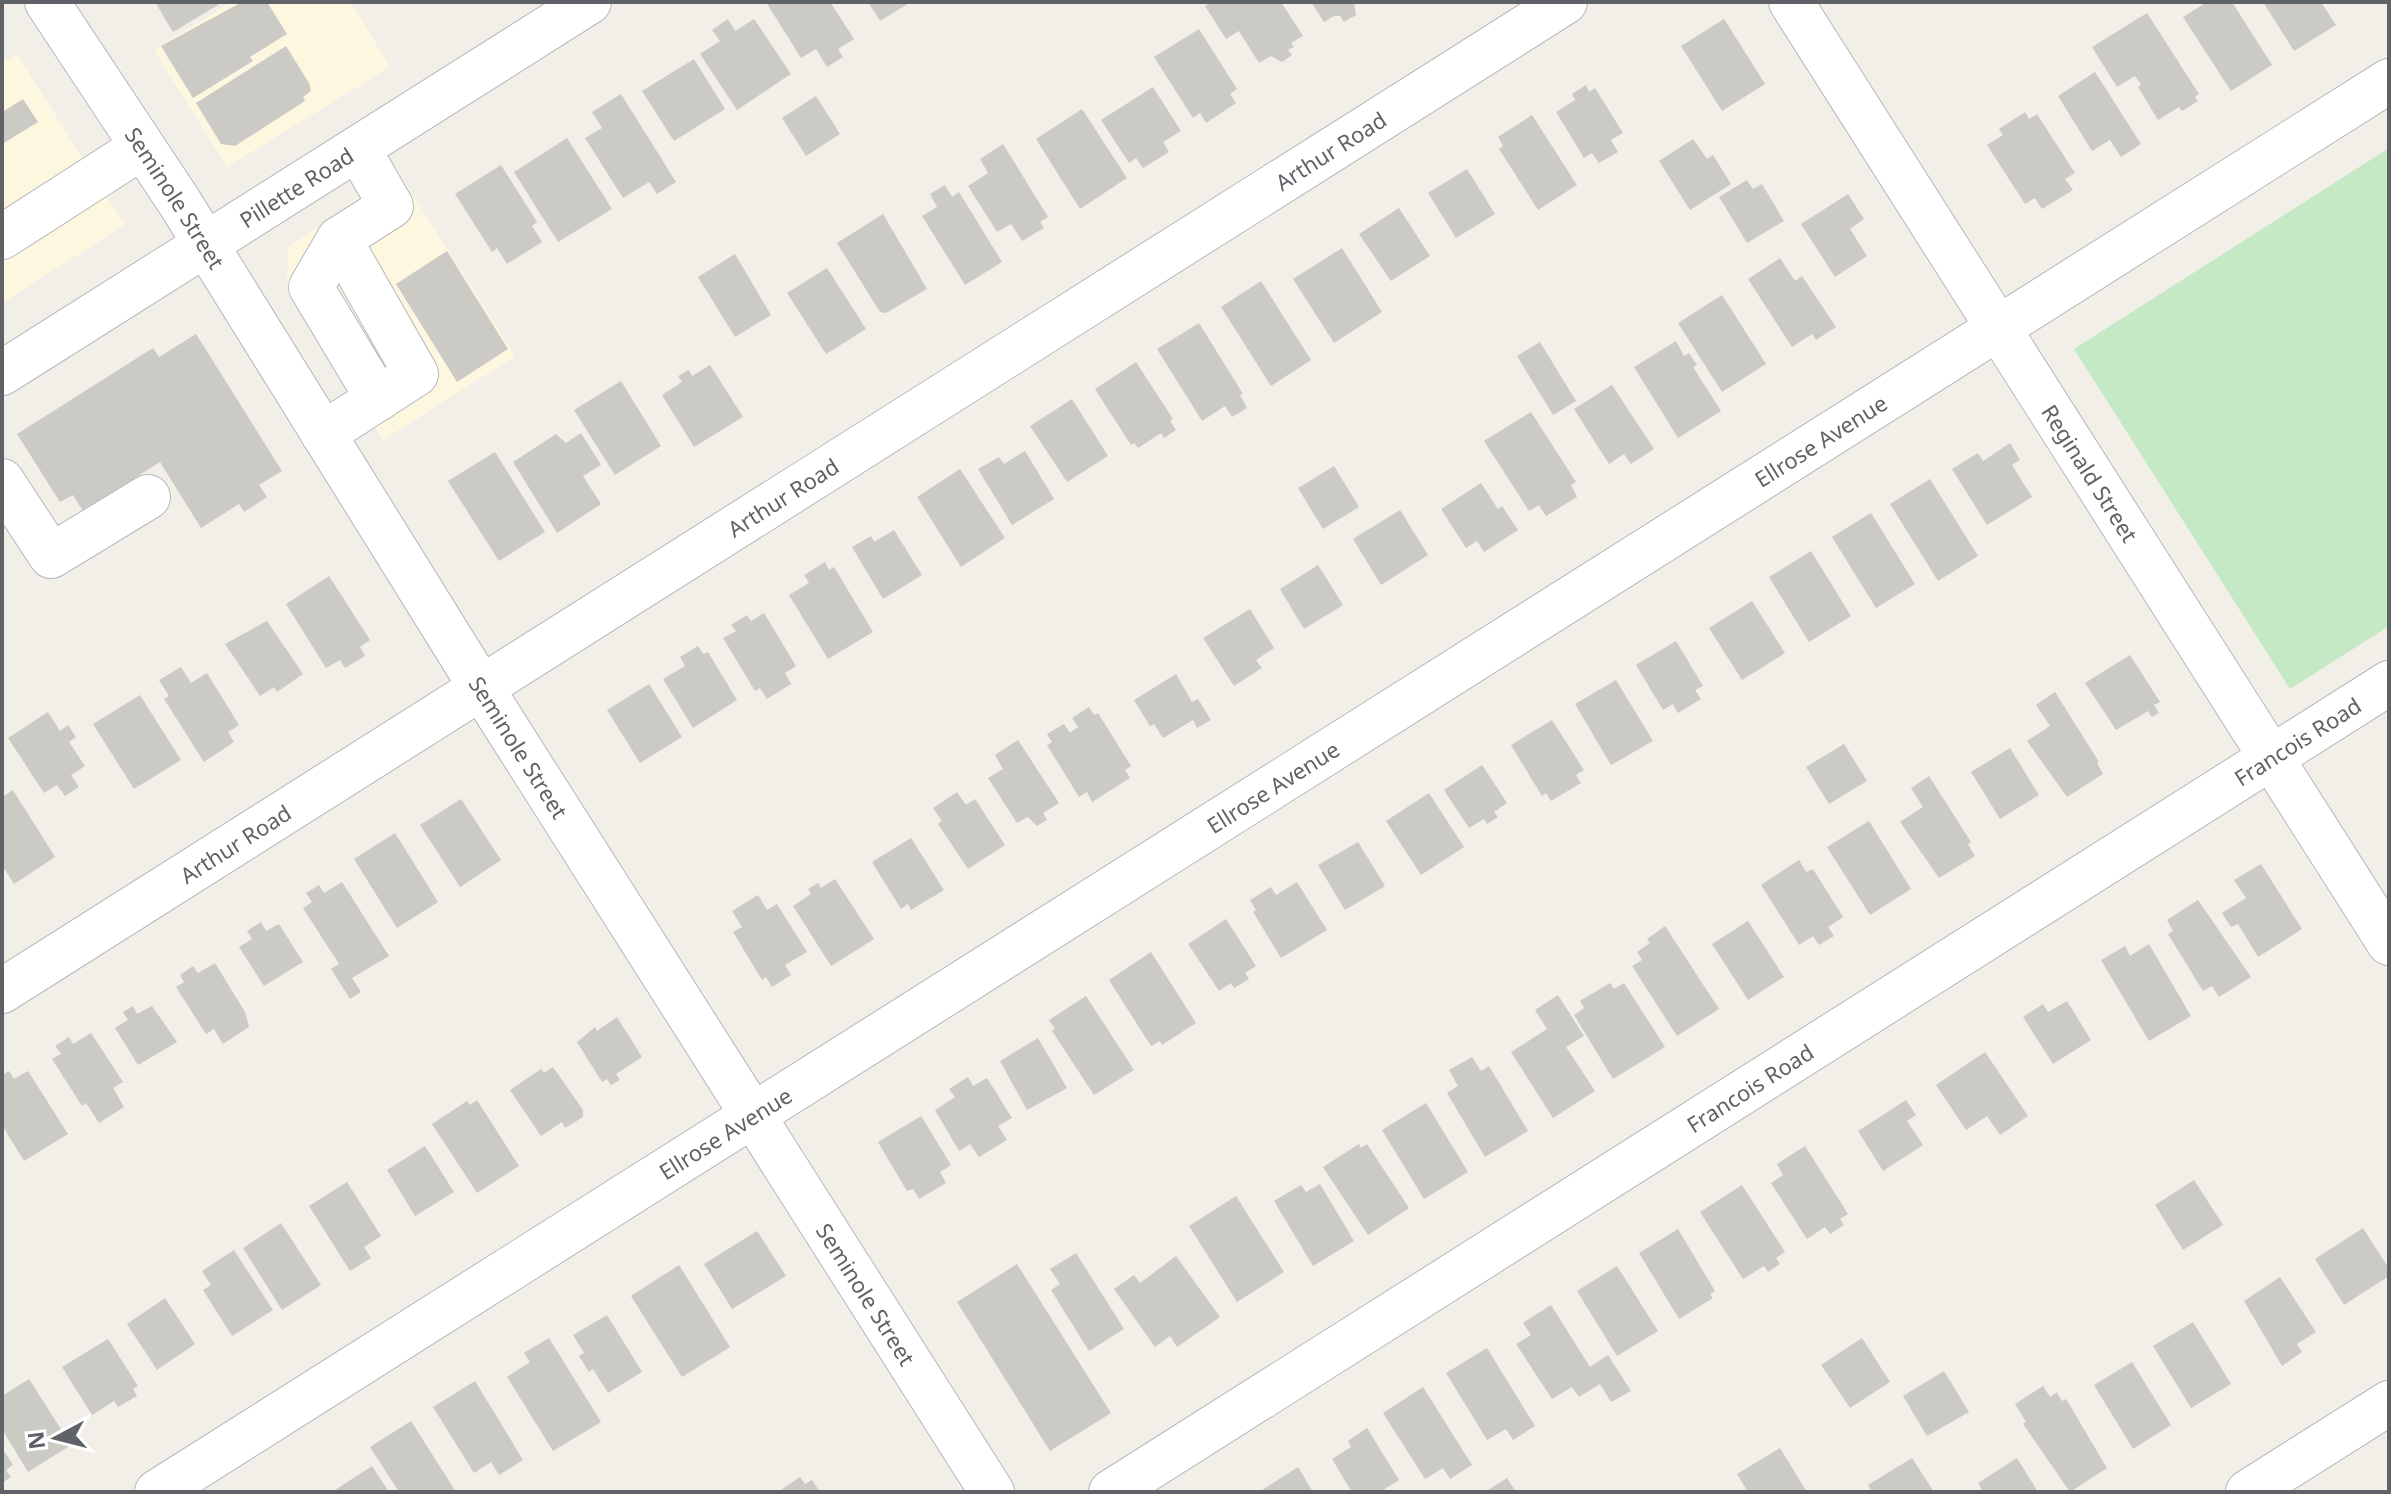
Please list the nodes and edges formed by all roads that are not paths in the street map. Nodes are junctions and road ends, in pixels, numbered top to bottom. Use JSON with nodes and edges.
{"nodes":[{"id":1,"x":47,"y":2,"type":"edge"},
{"id":2,"x":589,"y":2,"type":"edge"},
{"id":3,"x":1565,"y":2,"type":"edge"},
{"id":4,"x":1791,"y":2,"type":"edge"},
{"id":5,"x":2389,"y":81,"type":"edge"},
{"id":6,"x":142,"y":147,"type":"junction"},
{"id":7,"x":358,"y":149,"type":"junction"},
{"id":8,"x":2,"y":237,"type":"edge"},
{"id":9,"x":339,"y":239,"type":"junction"},
{"id":10,"x":206,"y":245,"type":"junction"},
{"id":11,"x":324,"y":310,"type":"junction"},
{"id":12,"x":1999,"y":328,"type":"junction"},
{"id":13,"x":270,"y":347,"type":"junction"},
{"id":14,"x":2,"y":373,"type":"edge"},
{"id":15,"x":378,"y":399,"type":"junction"},
{"id":16,"x":323,"y":434,"type":"junction"},
{"id":17,"x":2,"y":481,"type":"edge"},
{"id":18,"x":148,"y":497,"type":"dead end"},
{"id":19,"x":2389,"y":683,"type":"edge"},
{"id":20,"x":482,"y":689,"type":"junction"},
{"id":21,"x":2271,"y":758,"type":"junction"},
{"id":22,"x":2389,"y":943,"type":"edge"},
{"id":23,"x":2,"y":991,"type":"edge"},
{"id":24,"x":754,"y":1117,"type":"junction"},
{"id":25,"x":2389,"y":1403,"type":"edge"},
{"id":26,"x":157,"y":1492,"type":"edge"},
{"id":27,"x":992,"y":1492,"type":"edge"},
{"id":28,"x":1111,"y":1492,"type":"edge"},
{"id":29,"x":2248,"y":1492,"type":"edge"}],
"edges":[{"from":1,"to":6,"type":"street","name":"Seminole Street"},
{"from":2,"to":7,"type":"street","name":"Pillette Road"},
{"from":3,"to":20,"type":"street","name":"Arthur Road"},
{"from":4,"to":12,"type":"street","name":"Reginald Street"},
{"from":5,"to":12,"type":"street","name":"Ellrose Avenue"},
{"from":6,"to":8,"type":"street"},
{"from":6,"to":10,"type":"street","name":"Seminole Street"},
{"from":7,"to":9,"type":"street"},
{"from":7,"to":10,"type":"street","name":"Pillette Road"},
{"from":9,"to":11,"type":"street"},
{"from":9,"to":15,"type":"street"},
{"from":10,"to":13,"type":"street","name":"Seminole Street"},
{"from":10,"to":14,"type":"street","name":"Pillette Road"},
{"from":11,"to":13,"type":"street"},
{"from":11,"to":15,"type":"street"},
{"from":12,"to":21,"type":"street","name":"Reginald Street"},
{"from":12,"to":24,"type":"street","name":"Ellrose Avenue"},
{"from":13,"to":16,"type":"street","name":"Seminole Street"},
{"from":15,"to":16,"type":"street"},
{"from":16,"to":20,"type":"street","name":"Seminole Street"},
{"from":17,"to":18,"type":"street"},
{"from":19,"to":21,"type":"street","name":"Francois Road"},
{"from":20,"to":23,"type":"street","name":"Arthur Road"},
{"from":20,"to":24,"type":"street","name":"Seminole Street"},
{"from":21,"to":22,"type":"street","name":"Reginald Street"},
{"from":21,"to":28,"type":"street","name":"Francois Road"},
{"from":24,"to":26,"type":"street","name":"Ellrose Avenue"},
{"from":24,"to":27,"type":"street","name":"Seminole Street"},
{"from":25,"to":29,"type":"street"}]}
